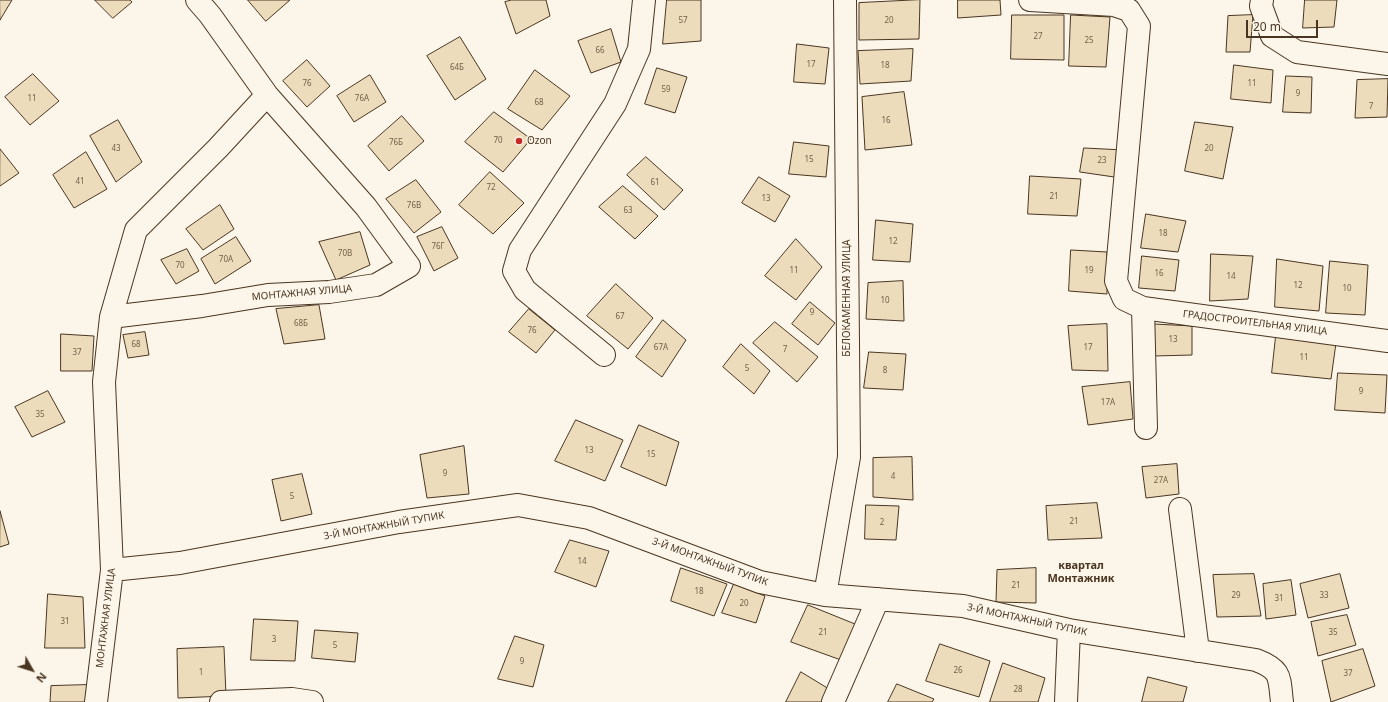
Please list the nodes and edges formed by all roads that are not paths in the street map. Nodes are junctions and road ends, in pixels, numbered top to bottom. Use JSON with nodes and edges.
{"nodes":[{"id":1,"x":197,"y":0,"type":"edge"},
{"id":2,"x":644,"y":0,"type":"edge"},
{"id":3,"x":845,"y":0,"type":"edge"},
{"id":4,"x":1030,"y":0,"type":"edge"},
{"id":5,"x":1262,"y":0,"type":"edge"},
{"id":6,"x":1388,"y":64,"type":"edge"},
{"id":7,"x":267,"y":95,"type":"junction"},
{"id":8,"x":1144,"y":308,"type":"junction"},
{"id":9,"x":111,"y":318,"type":"junction"},
{"id":10,"x":1388,"y":341,"type":"edge"},
{"id":11,"x":604,"y":355,"type":"dead end"},
{"id":12,"x":1146,"y":428,"type":"dead end"},
{"id":13,"x":1180,"y":509,"type":"dead end"},
{"id":14,"x":112,"y":570,"type":"junction"},
{"id":15,"x":826,"y":595,"type":"junction"},
{"id":16,"x":878,"y":599,"type":"junction"},
{"id":17,"x":1069,"y":630,"type":"junction"},
{"id":18,"x":1198,"y":651,"type":"junction"},
{"id":19,"x":96,"y":702,"type":"edge"},
{"id":20,"x":222,"y":702,"type":"edge"},
{"id":21,"x":312,"y":702,"type":"edge"},
{"id":22,"x":833,"y":702,"type":"edge"},
{"id":23,"x":1066,"y":702,"type":"edge"},
{"id":24,"x":1282,"y":702,"type":"edge"}],
"edges":[{"from":1,"to":7,"type":"street","name":"МОНТАЖНАЯ УЛИЦА"},
{"from":2,"to":11,"type":"street"},
{"from":3,"to":15,"type":"street","name":"БЕЛОКАМЕННАЯ УЛИЦА"},
{"from":4,"to":8,"type":"street","name":"ГРАДОСТРОИТЕЛЬНАЯ УЛИЦА"},
{"from":5,"to":6,"type":"street"},
{"from":7,"to":9,"type":"street","name":"МОНТАЖНАЯ УЛИЦА"},
{"from":7,"to":9,"type":"street","name":"МОНТАЖНАЯ УЛИЦА"},
{"from":8,"to":10,"type":"street","name":"ГРАДОСТРОИТЕЛЬНАЯ УЛИЦА"},
{"from":8,"to":12,"type":"street"},
{"from":9,"to":14,"type":"street","name":"МОНТАЖНАЯ УЛИЦА"},
{"from":13,"to":18,"type":"street"},
{"from":14,"to":15,"type":"street","name":"3-Й МОНТАЖНЫЙ ТУПИК"},
{"from":14,"to":19,"type":"street","name":"МОНТАЖНАЯ УЛИЦА"},
{"from":15,"to":16,"type":"street","name":"3-Й МОНТАЖНЫЙ ТУПИК"},
{"from":16,"to":17,"type":"street","name":"3-Й МОНТАЖНЫЙ ТУПИК"},
{"from":16,"to":22,"type":"street"},
{"from":17,"to":18,"type":"street","name":"3-Й МОНТАЖНЫЙ ТУПИК"},
{"from":17,"to":23,"type":"street"},
{"from":18,"to":24,"type":"street","name":"3-Й МОНТАЖНЫЙ ТУПИК"},
{"from":20,"to":21,"type":"street"}]}
